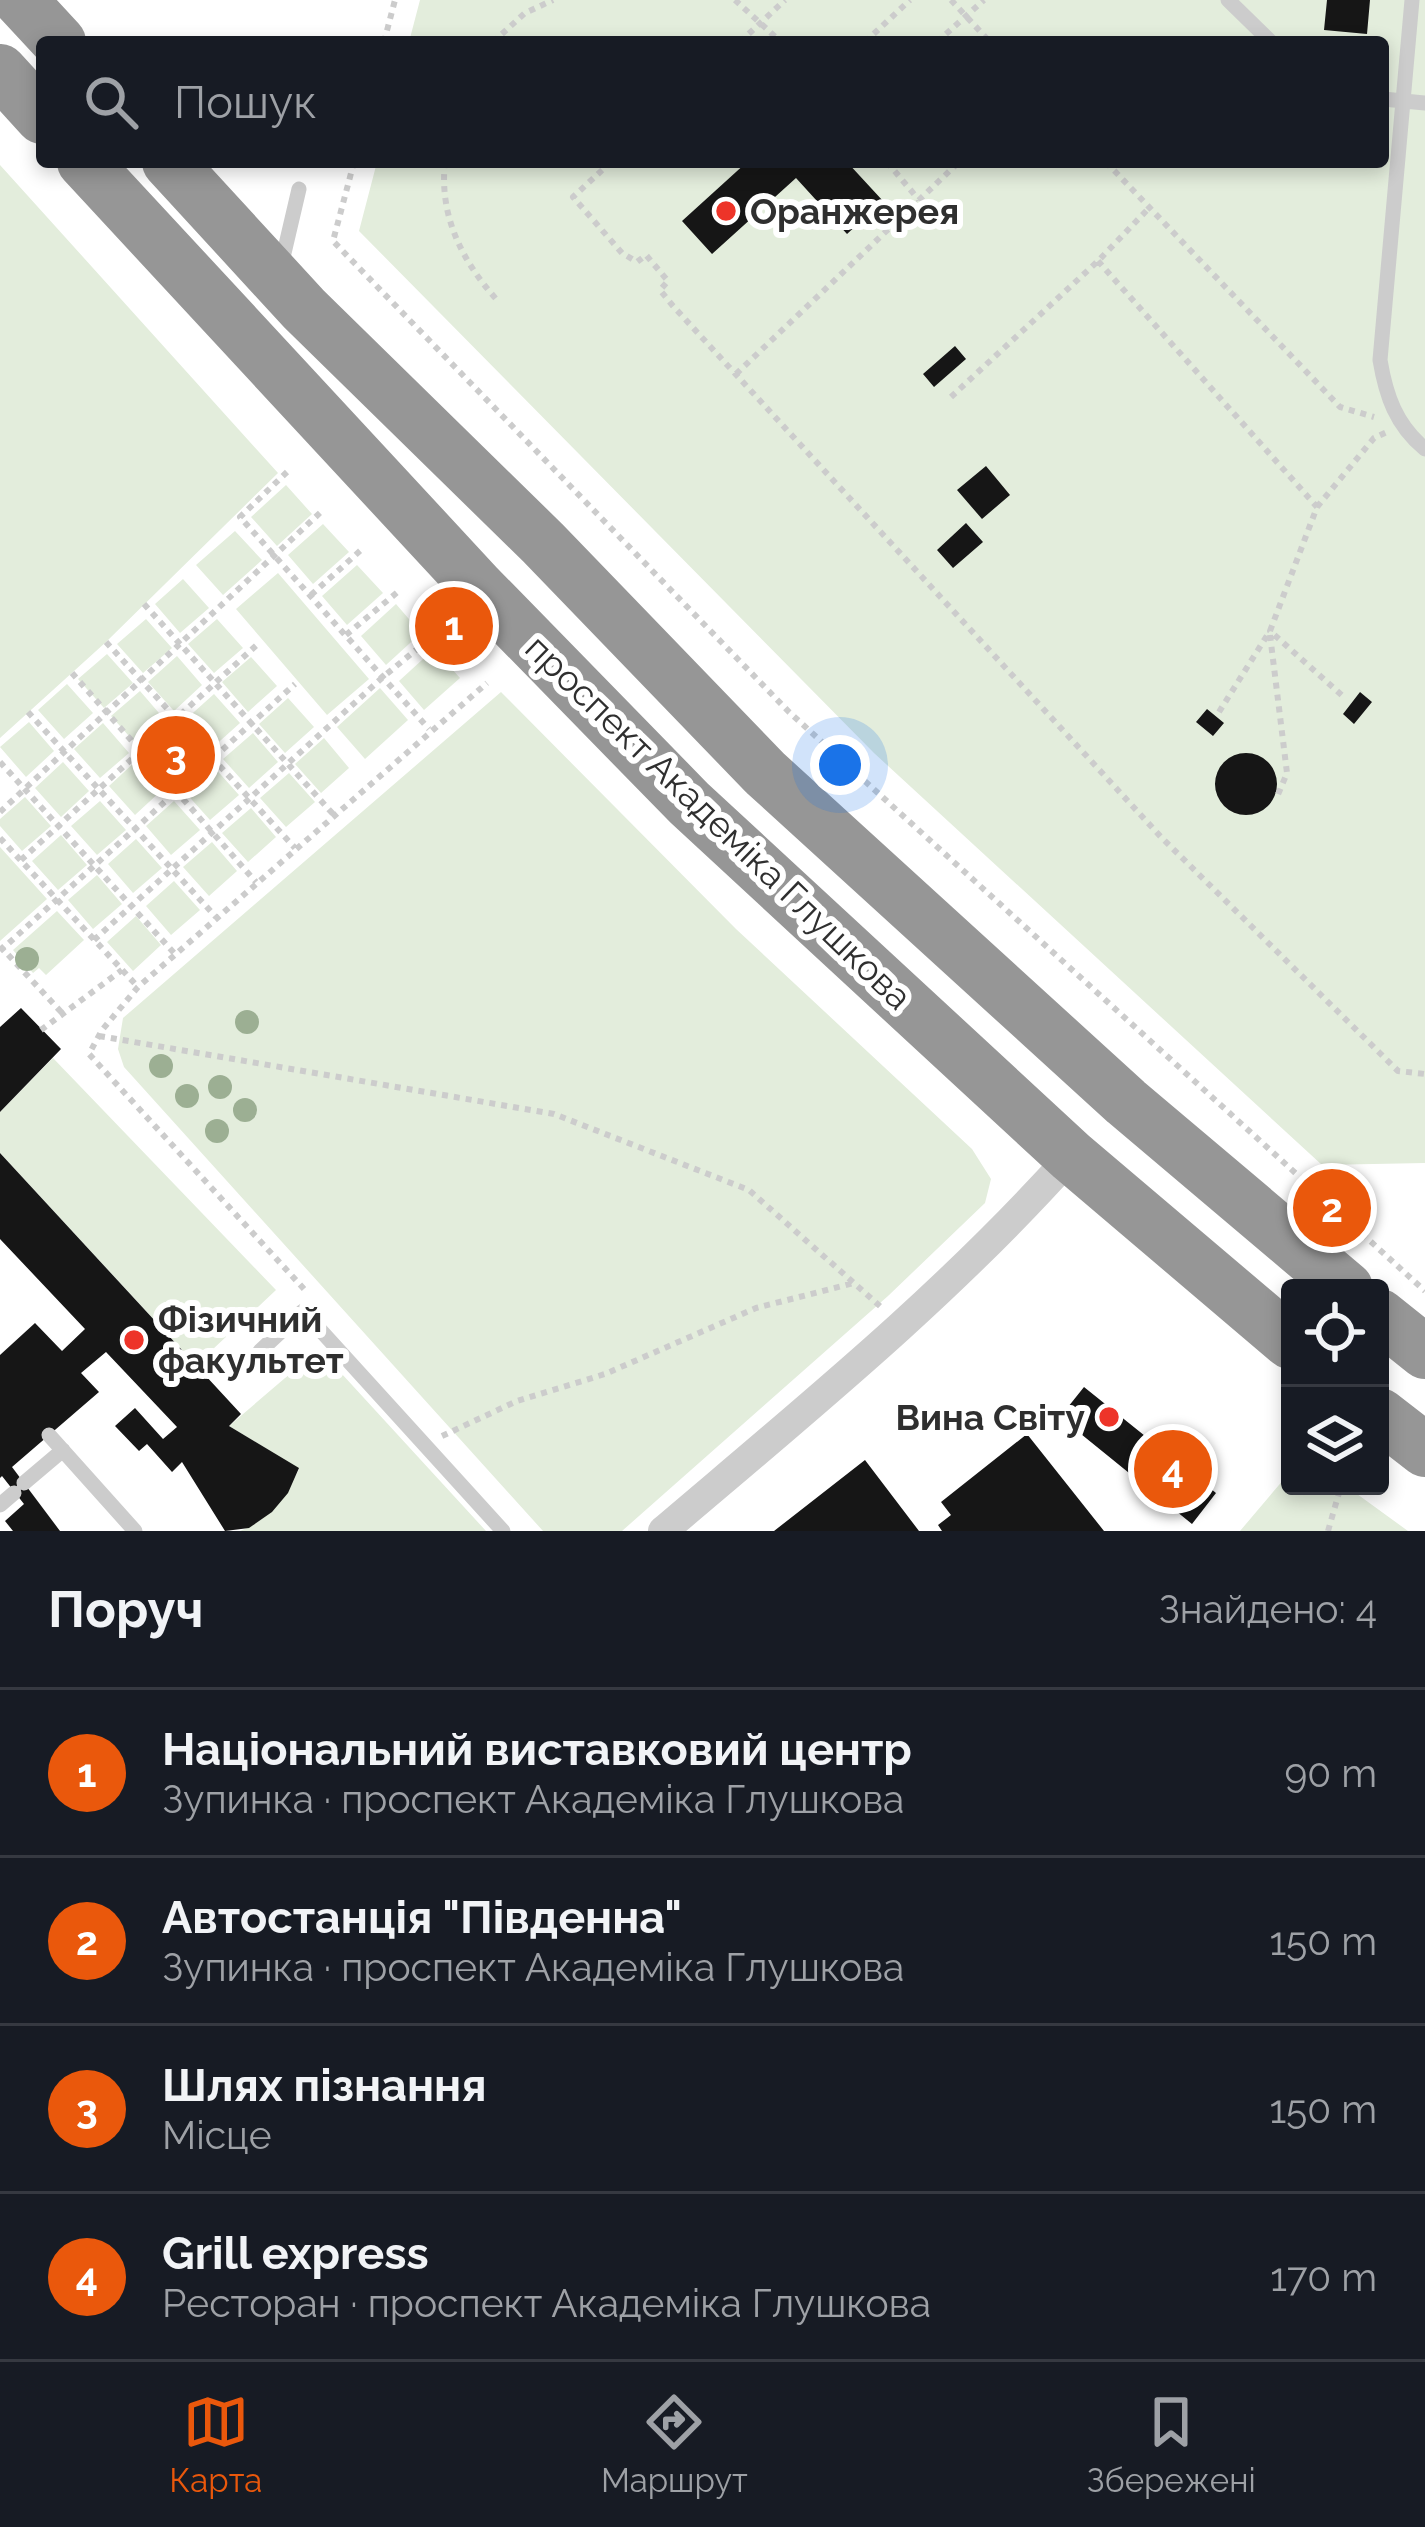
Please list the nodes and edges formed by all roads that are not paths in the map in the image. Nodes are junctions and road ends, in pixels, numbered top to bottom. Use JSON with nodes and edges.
{"nodes":[{"id":1,"x":20,"y":0,"type":"edge"},
{"id":2,"x":1228,"y":0,"type":"edge"},
{"id":3,"x":1412,"y":0,"type":"edge"},
{"id":4,"x":53,"y":36,"type":"edge"},
{"id":5,"x":1265,"y":36,"type":"edge"},
{"id":6,"x":0,"y":71,"type":"edge"},
{"id":7,"x":1392,"y":100,"type":"edge"},
{"id":8,"x":1425,"y":103,"type":"edge"},
{"id":9,"x":36,"y":110,"type":"edge"},
{"id":10,"x":1389,"y":165,"type":"edge"},
{"id":11,"x":90,"y":168,"type":"edge"},
{"id":12,"x":175,"y":168,"type":"edge"},
{"id":13,"x":1389,"y":168,"type":"edge"},
{"id":14,"x":299,"y":189,"type":"dead end"},
{"id":15,"x":278,"y":280,"type":"junction"},
{"id":16,"x":1425,"y":449,"type":"edge"},
{"id":17,"x":1071,"y":1156,"type":"junction"},
{"id":18,"x":1335,"y":1279,"type":"edge"},
{"id":19,"x":1389,"y":1323,"type":"edge"},
{"id":20,"x":1281,"y":1334,"type":"edge"},
{"id":21,"x":260,"y":1351,"type":"dead end"},
{"id":22,"x":1425,"y":1352,"type":"edge"},
{"id":23,"x":1389,"y":1422,"type":"edge"},
{"id":24,"x":49,"y":1435,"type":"dead end"},
{"id":25,"x":63,"y":1450,"type":"junction"},
{"id":26,"x":1425,"y":1450,"type":"edge"},
{"id":27,"x":0,"y":1505,"type":"edge"},
{"id":28,"x":135,"y":1531,"type":"edge"},
{"id":29,"x":503,"y":1531,"type":"edge"},
{"id":30,"x":663,"y":1531,"type":"edge"}],
"edges":[{"from":1,"to":4,"type":"highway"},
{"from":2,"to":5,"type":"lane"},
{"from":3,"to":7,"type":"lane"},
{"from":6,"to":9,"type":"highway"},
{"from":7,"to":8,"type":"lane"},
{"from":7,"to":10,"type":"lane"},
{"from":11,"to":17,"type":"highway","name":"проспект Академіка Глушкова"},
{"from":12,"to":15,"type":"highway","name":"проспект Академіка Глушкова"},
{"from":13,"to":16,"type":"lane"},
{"from":14,"to":15,"type":"lane"},
{"from":15,"to":18,"type":"highway","name":"проспект Академіка Глушкова"},
{"from":17,"to":20,"type":"highway","name":"проспект Академіка Глушкова"},
{"from":17,"to":30,"type":"street"},
{"from":19,"to":22,"type":"highway"},
{"from":21,"to":29,"type":"lane"},
{"from":23,"to":26,"type":"highway"},
{"from":24,"to":25,"type":"lane"},
{"from":25,"to":27,"type":"lane"},
{"from":25,"to":28,"type":"lane"}]}
